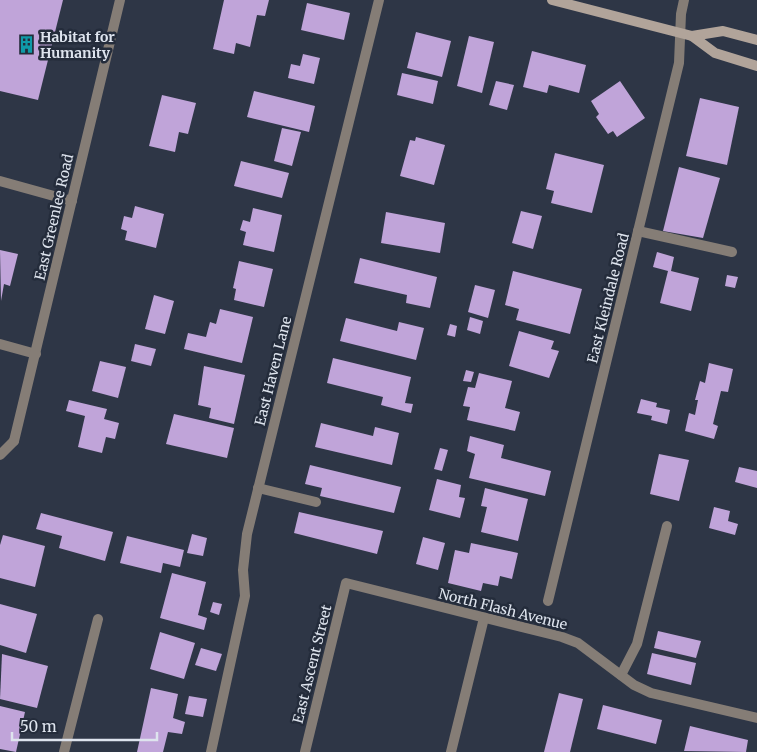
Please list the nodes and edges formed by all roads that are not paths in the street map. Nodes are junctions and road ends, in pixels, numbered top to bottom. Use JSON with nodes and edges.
{"nodes":[{"id":1,"x":120,"y":0,"type":"edge"},
{"id":2,"x":380,"y":0,"type":"edge"},
{"id":3,"x":552,"y":0,"type":"edge"},
{"id":4,"x":684,"y":0,"type":"edge"},
{"id":5,"x":680,"y":34,"type":"junction"},
{"id":6,"x":692,"y":36,"type":"junction"},
{"id":7,"x":757,"y":40,"type":"edge"},
{"id":8,"x":757,"y":66,"type":"edge"},
{"id":9,"x":0,"y":182,"type":"edge"},
{"id":10,"x":72,"y":201,"type":"junction"},
{"id":11,"x":638,"y":231,"type":"junction"},
{"id":12,"x":732,"y":252,"type":"dead end"},
{"id":13,"x":0,"y":344,"type":"edge"},
{"id":14,"x":36,"y":354,"type":"junction"},
{"id":15,"x":0,"y":455,"type":"edge"},
{"id":16,"x":258,"y":488,"type":"junction"},
{"id":17,"x":316,"y":502,"type":"dead end"},
{"id":18,"x":668,"y":526,"type":"dead end"},
{"id":19,"x":346,"y":583,"type":"joint"},
{"id":20,"x":548,"y":601,"type":"dead end"},
{"id":21,"x":484,"y":618,"type":"junction"},
{"id":22,"x":98,"y":619,"type":"dead end"},
{"id":23,"x":621,"y":675,"type":"junction"},
{"id":24,"x":757,"y":718,"type":"edge"},
{"id":25,"x":64,"y":752,"type":"edge"},
{"id":26,"x":211,"y":752,"type":"edge"},
{"id":27,"x":305,"y":752,"type":"edge"},
{"id":28,"x":451,"y":752,"type":"edge"}],
"edges":[{"from":1,"to":10,"type":"street","name":"East Greenlee Road"},
{"from":2,"to":16,"type":"street","name":"East Haven Lane"},
{"from":3,"to":5,"type":"street"},
{"from":4,"to":5,"type":"street","name":"East Kleindale Road"},
{"from":5,"to":6,"type":"street"},
{"from":5,"to":11,"type":"street","name":"East Kleindale Road"},
{"from":6,"to":7,"type":"street"},
{"from":6,"to":8,"type":"street"},
{"from":9,"to":10,"type":"street"},
{"from":10,"to":14,"type":"street","name":"East Greenlee Road"},
{"from":11,"to":12,"type":"street"},
{"from":11,"to":20,"type":"street","name":"East Kleindale Road"},
{"from":13,"to":14,"type":"street"},
{"from":14,"to":15,"type":"street","name":"East Greenlee Road"},
{"from":16,"to":17,"type":"street"},
{"from":16,"to":26,"type":"street","name":"East Haven Lane"},
{"from":18,"to":23,"type":"street"},
{"from":19,"to":21,"type":"street","name":"North Flash Avenue"},
{"from":19,"to":27,"type":"street","name":"East Ascent Street"},
{"from":21,"to":23,"type":"street","name":"North Flash Avenue"},
{"from":21,"to":28,"type":"street"},
{"from":22,"to":25,"type":"street"},
{"from":23,"to":24,"type":"street","name":"North Flash Avenue"}]}
